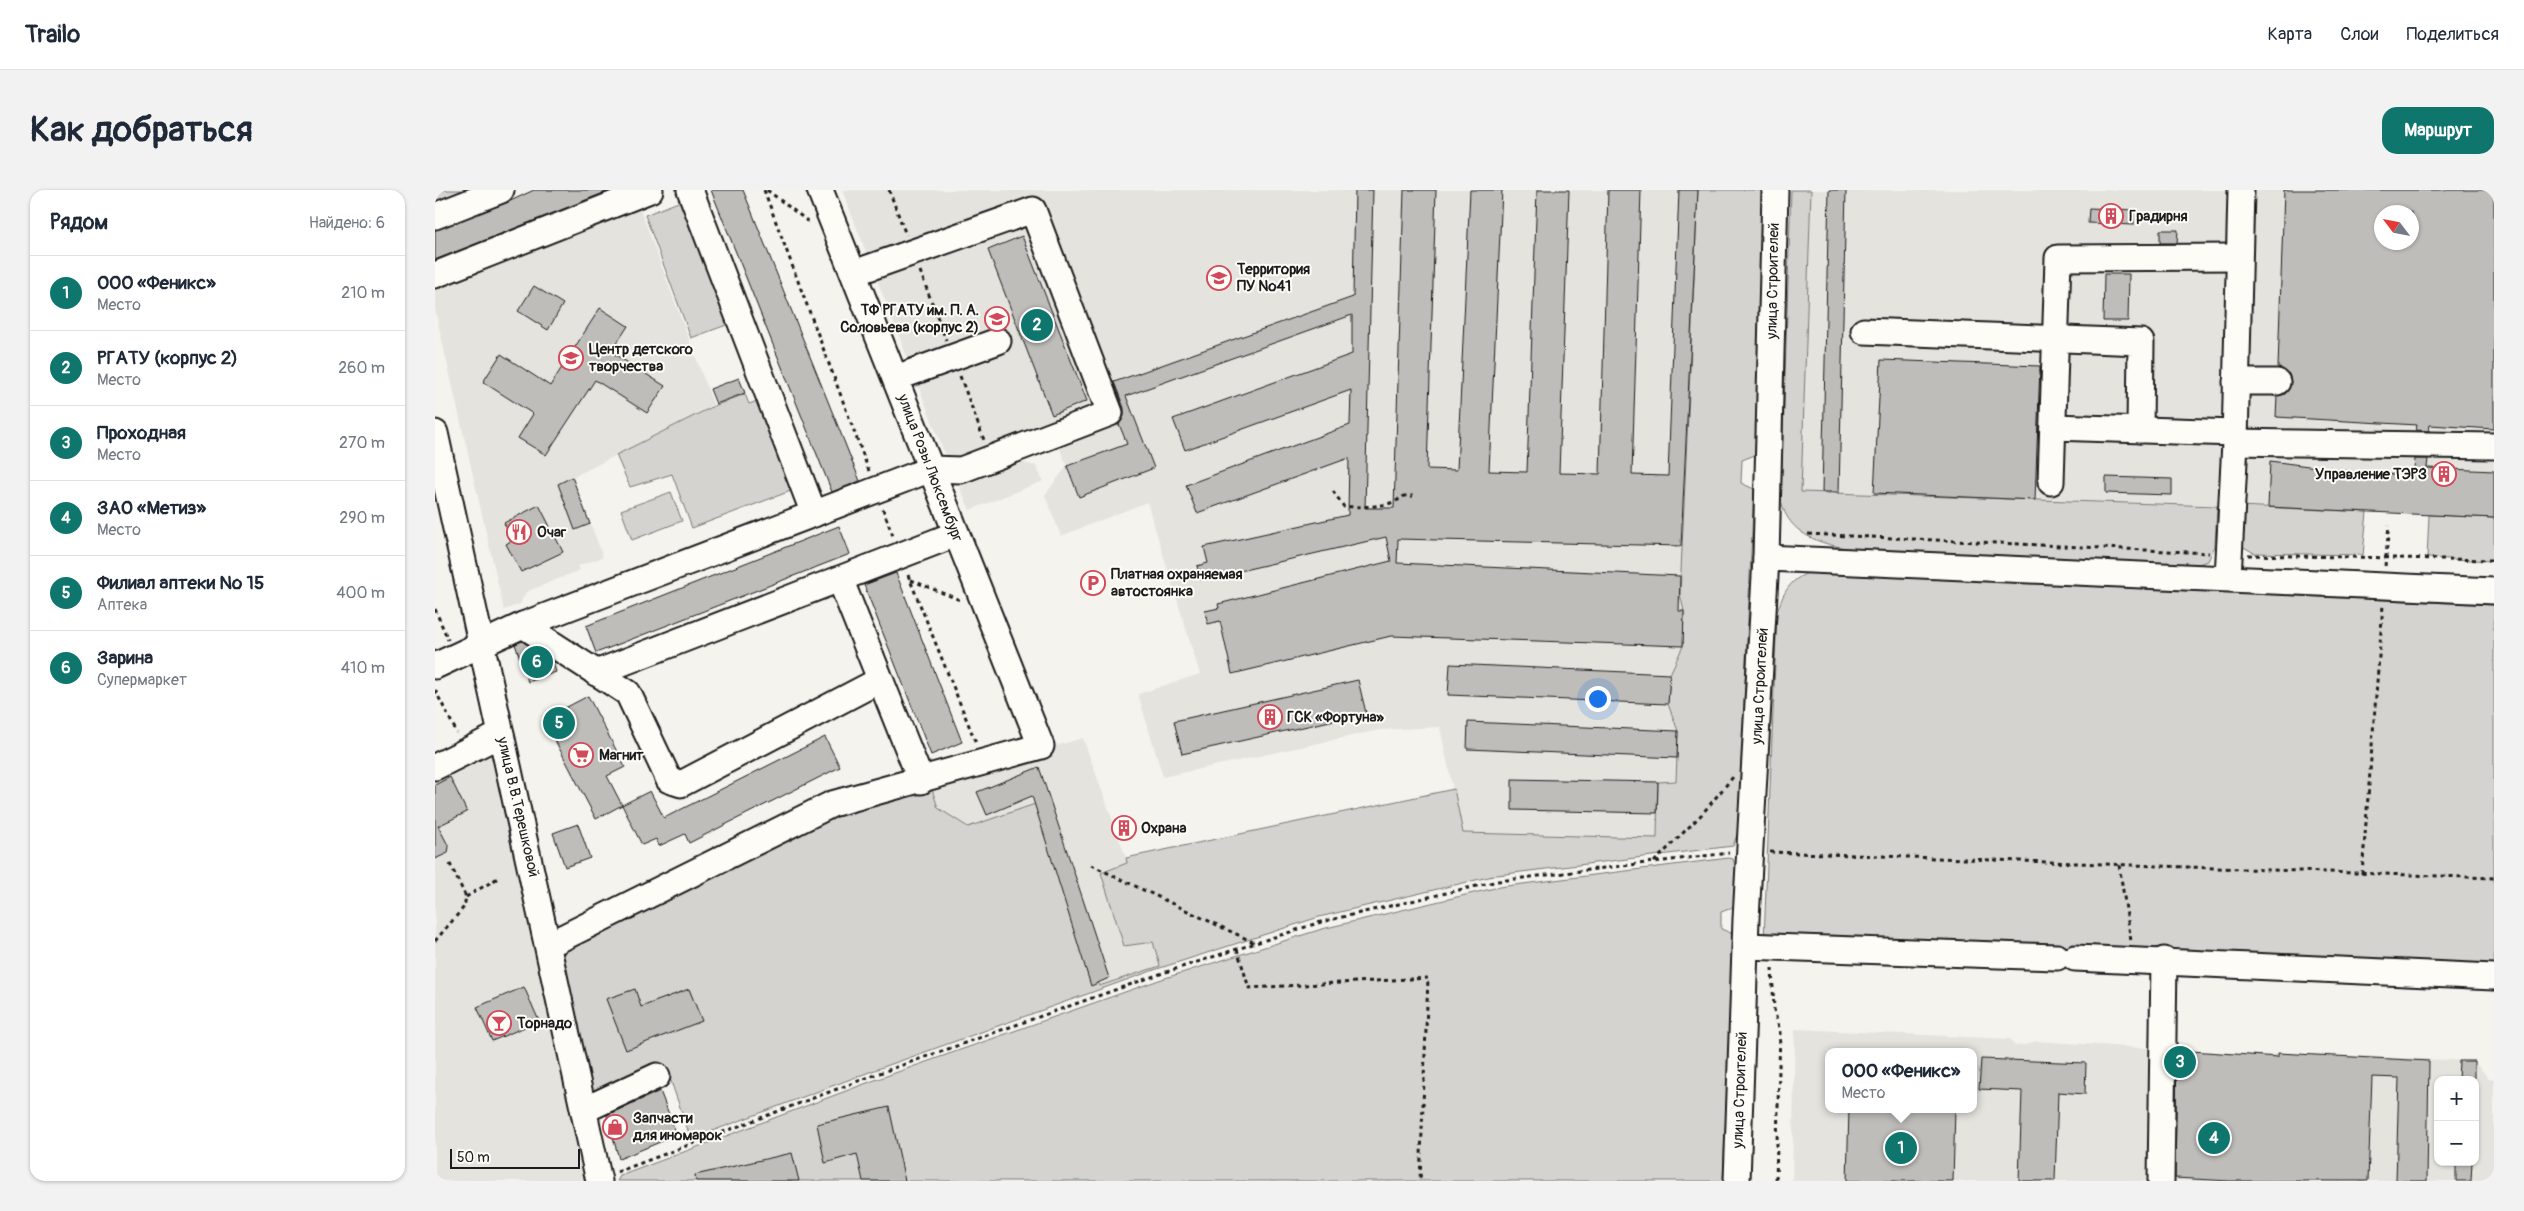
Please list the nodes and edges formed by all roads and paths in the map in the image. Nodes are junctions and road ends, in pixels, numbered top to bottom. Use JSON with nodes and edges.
{"nodes":[{"id":1,"x":501,"y":190,"type":"edge"},
{"id":2,"x":649,"y":190,"type":"edge"},
{"id":3,"x":690,"y":190,"type":"edge"},
{"id":4,"x":767,"y":190,"type":"edge"},
{"id":5,"x":821,"y":190,"type":"edge"},
{"id":6,"x":889,"y":190,"type":"edge"},
{"id":7,"x":1775,"y":190,"type":"edge"},
{"id":8,"x":2241,"y":190,"type":"edge"},
{"id":9,"x":435,"y":216,"type":"edge"},
{"id":10,"x":813,"y":225,"type":"dead end"},
{"id":11,"x":913,"y":252,"type":"junction"},
{"id":12,"x":2238,"y":257,"type":"junction"},
{"id":13,"x":854,"y":273,"type":"junction"},
{"id":14,"x":435,"y":275,"type":"edge"},
{"id":15,"x":1864,"y":331,"type":"dead end"},
{"id":16,"x":2055,"y":339,"type":"junction"},
{"id":17,"x":998,"y":341,"type":"dead end"},
{"id":18,"x":952,"y":357,"type":"junction"},
{"id":19,"x":896,"y":378,"type":"junction"},
{"id":20,"x":2236,"y":382,"type":"junction"},
{"id":21,"x":2277,"y":382,"type":"dead end"},
{"id":22,"x":2053,"y":427,"type":"junction"},
{"id":23,"x":2140,"y":430,"type":"junction"},
{"id":24,"x":435,"y":433,"type":"edge"},
{"id":25,"x":2235,"y":437,"type":"junction"},
{"id":26,"x":2494,"y":446,"type":"edge"},
{"id":27,"x":991,"y":457,"type":"junction"},
{"id":28,"x":931,"y":469,"type":"junction"},
{"id":29,"x":2051,"y":482,"type":"dead end"},
{"id":30,"x":1333,"y":491,"type":"dead end"},
{"id":31,"x":1413,"y":496,"type":"dead end"},
{"id":32,"x":814,"y":514,"type":"junction"},
{"id":33,"x":2389,"y":526,"type":"dead end"},
{"id":34,"x":955,"y":534,"type":"junction"},
{"id":35,"x":1808,"y":534,"type":"dead end"},
{"id":36,"x":2385,"y":557,"type":"junction"},
{"id":37,"x":1767,"y":558,"type":"junction"},
{"id":38,"x":2494,"y":560,"type":"edge"},
{"id":39,"x":2229,"y":566,"type":"junction"},
{"id":40,"x":840,"y":579,"type":"junction"},
{"id":41,"x":910,"y":579,"type":"dead end"},
{"id":42,"x":2384,"y":585,"type":"junction"},
{"id":43,"x":2494,"y":591,"type":"edge"},
{"id":44,"x":435,"y":608,"type":"edge"},
{"id":45,"x":987,"y":611,"type":"junction"},
{"id":46,"x":523,"y":625,"type":"junction"},
{"id":47,"x":481,"y":644,"type":"junction"},
{"id":48,"x":445,"y":661,"type":"edge"},
{"id":49,"x":596,"y":673,"type":"junction"},
{"id":50,"x":880,"y":680,"type":"junction"},
{"id":51,"x":435,"y":690,"type":"edge"},
{"id":52,"x":501,"y":734,"type":"junction"},
{"id":53,"x":1756,"y":748,"type":"junction"},
{"id":54,"x":467,"y":751,"type":"junction"},
{"id":55,"x":435,"y":766,"type":"edge"},
{"id":56,"x":921,"y":781,"type":"junction"},
{"id":57,"x":1749,"y":851,"type":"junction"},
{"id":58,"x":1654,"y":863,"type":"junction"},
{"id":59,"x":449,"y":864,"type":"dead end"},
{"id":60,"x":1091,"y":865,"type":"dead end"},
{"id":61,"x":2119,"y":865,"type":"junction"},
{"id":62,"x":2362,"y":874,"type":"junction"},
{"id":63,"x":498,"y":878,"type":"dead end"},
{"id":64,"x":2494,"y":878,"type":"edge"},
{"id":65,"x":465,"y":898,"type":"junction"},
{"id":66,"x":435,"y":941,"type":"edge"},
{"id":67,"x":1255,"y":943,"type":"junction"},
{"id":68,"x":548,"y":945,"type":"junction"},
{"id":69,"x":1746,"y":946,"type":"junction"},
{"id":70,"x":1772,"y":947,"type":"junction"},
{"id":71,"x":1237,"y":949,"type":"junction"},
{"id":72,"x":2133,"y":959,"type":"junction"},
{"id":73,"x":2165,"y":960,"type":"junction"},
{"id":74,"x":2494,"y":977,"type":"edge"},
{"id":75,"x":657,"y":1076,"type":"dead end"},
{"id":76,"x":589,"y":1107,"type":"junction"},
{"id":77,"x":608,"y":1155,"type":"dead end"},
{"id":78,"x":598,"y":1180,"type":"edge"},
{"id":79,"x":1420,"y":1181,"type":"edge"},
{"id":80,"x":1737,"y":1181,"type":"edge"},
{"id":81,"x":1775,"y":1181,"type":"edge"},
{"id":82,"x":2161,"y":1181,"type":"edge"}],
"edges":[{"from":1,"to":9,"type":"street"},
{"from":2,"to":14,"type":"street"},
{"from":3,"to":32,"type":"street"},
{"from":4,"to":10,"type":"path"},
{"from":5,"to":13,"type":"street","name":"улица Розы Люксембург"},
{"from":6,"to":11,"type":"path"},
{"from":7,"to":37,"type":"street","name":"улица Строителей"},
{"from":8,"to":12,"type":"street"},
{"from":11,"to":13,"type":"street"},
{"from":11,"to":18,"type":"path"},
{"from":11,"to":27,"type":"street"},
{"from":12,"to":16,"type":"street"},
{"from":12,"to":20,"type":"street"},
{"from":13,"to":19,"type":"street","name":"улица Розы Люксембург"},
{"from":15,"to":16,"type":"street"},
{"from":16,"to":22,"type":"street"},
{"from":16,"to":23,"type":"street"},
{"from":17,"to":18,"type":"street"},
{"from":18,"to":19,"type":"street"},
{"from":18,"to":27,"type":"path"},
{"from":19,"to":28,"type":"street","name":"улица Розы Люксембург"},
{"from":20,"to":21,"type":"street"},
{"from":20,"to":25,"type":"street"},
{"from":22,"to":23,"type":"street"},
{"from":22,"to":29,"type":"street"},
{"from":23,"to":25,"type":"street"},
{"from":24,"to":47,"type":"street","name":"улица В.В.Терешковой"},
{"from":25,"to":26,"type":"street"},
{"from":25,"to":39,"type":"street"},
{"from":27,"to":28,"type":"street"},
{"from":28,"to":32,"type":"street"},
{"from":28,"to":34,"type":"street","name":"улица Розы Люксембург"},
{"from":30,"to":31,"type":"path"},
{"from":32,"to":46,"type":"street"},
{"from":33,"to":36,"type":"path"},
{"from":34,"to":40,"type":"street"},
{"from":34,"to":45,"type":"street","name":"улица Розы Люксембург"},
{"from":35,"to":39,"type":"path"},
{"from":36,"to":38,"type":"path"},
{"from":36,"to":39,"type":"path"},
{"from":36,"to":42,"type":"path"},
{"from":37,"to":39,"type":"street"},
{"from":37,"to":53,"type":"street","name":"улица Строителей"},
{"from":39,"to":42,"type":"street"},
{"from":40,"to":49,"type":"street"},
{"from":40,"to":50,"type":"street"},
{"from":41,"to":45,"type":"path"},
{"from":42,"to":43,"type":"street"},
{"from":42,"to":62,"type":"path"},
{"from":44,"to":48,"type":"path"},
{"from":45,"to":56,"type":"street","name":"улица Розы Люксембург"},
{"from":46,"to":47,"type":"street"},
{"from":46,"to":49,"type":"street"},
{"from":47,"to":48,"type":"street"},
{"from":47,"to":52,"type":"street","name":"улица В.В.Терешковой"},
{"from":49,"to":50,"type":"street"},
{"from":50,"to":56,"type":"street"},
{"from":51,"to":54,"type":"path"},
{"from":52,"to":54,"type":"street"},
{"from":52,"to":68,"type":"street","name":"улица В.В.Терешковой"},
{"from":53,"to":57,"type":"street","name":"улица Строителей"},
{"from":53,"to":58,"type":"path"},
{"from":54,"to":55,"type":"street"},
{"from":56,"to":68,"type":"street"},
{"from":57,"to":58,"type":"path"},
{"from":57,"to":61,"type":"path"},
{"from":57,"to":69,"type":"street","name":"улица Строителей"},
{"from":58,"to":67,"type":"path"},
{"from":59,"to":65,"type":"path"},
{"from":60,"to":67,"type":"path"},
{"from":61,"to":62,"type":"path"},
{"from":61,"to":72,"type":"path"},
{"from":62,"to":64,"type":"path"},
{"from":63,"to":65,"type":"path"},
{"from":65,"to":66,"type":"path"},
{"from":67,"to":71,"type":"path"},
{"from":68,"to":76,"type":"street","name":"улица В.В.Терешковой"},
{"from":69,"to":70,"type":"street"},
{"from":69,"to":80,"type":"street","name":"улица Строителей"},
{"from":70,"to":72,"type":"street"},
{"from":70,"to":81,"type":"path"},
{"from":71,"to":78,"type":"path"},
{"from":71,"to":79,"type":"path"},
{"from":72,"to":73,"type":"street"},
{"from":73,"to":74,"type":"street"},
{"from":73,"to":82,"type":"street"},
{"from":75,"to":76,"type":"street"},
{"from":76,"to":77,"type":"street"},
{"from":76,"to":78,"type":"street","name":"улица В.В.Терешковой"}]}
